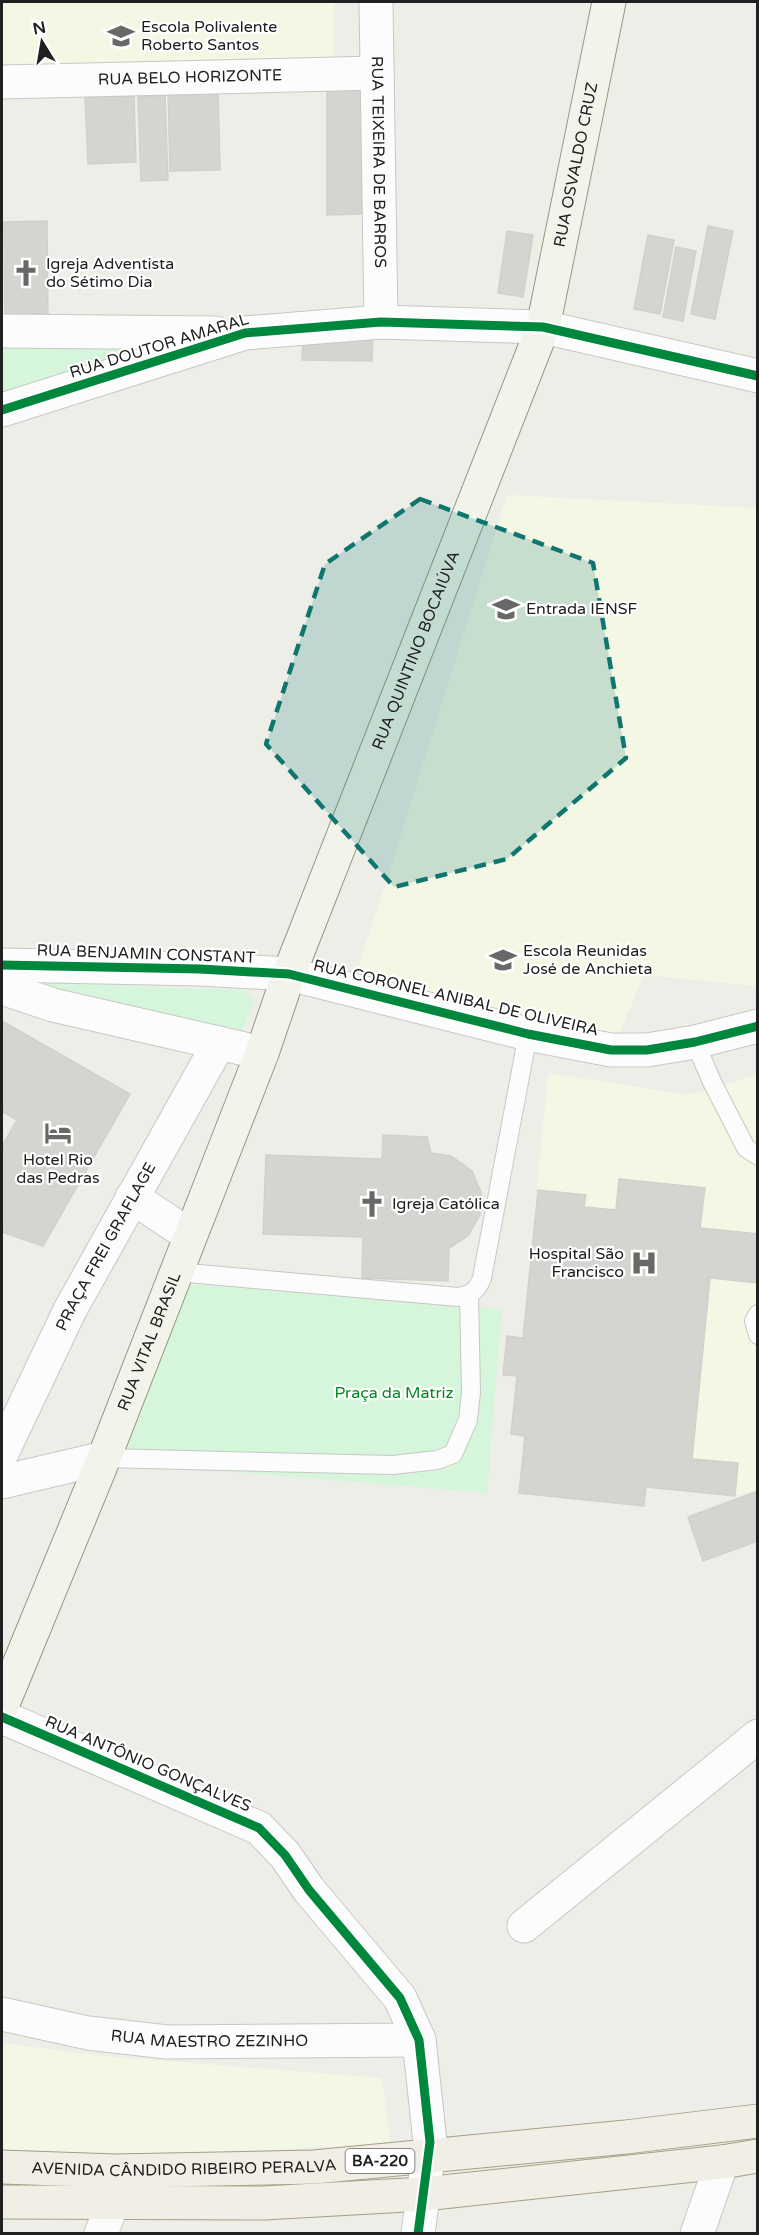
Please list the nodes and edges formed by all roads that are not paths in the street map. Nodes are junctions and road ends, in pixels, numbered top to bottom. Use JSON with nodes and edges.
{"nodes":[{"id":1,"x":376,"y":2,"type":"edge"},
{"id":2,"x":609,"y":2,"type":"edge"},
{"id":3,"x":377,"y":73,"type":"junction"},
{"id":4,"x":2,"y":82,"type":"edge"},
{"id":5,"x":381,"y":322,"type":"junction"},
{"id":6,"x":543,"y":327,"type":"junction"},
{"id":7,"x":2,"y":331,"type":"edge"},
{"id":8,"x":245,"y":333,"type":"junction"},
{"id":9,"x":758,"y":376,"type":"edge"},
{"id":10,"x":2,"y":410,"type":"edge"},
{"id":11,"x":2,"y":965,"type":"edge"},
{"id":12,"x":289,"y":974,"type":"junction"},
{"id":13,"x":2,"y":988,"type":"edge"},
{"id":14,"x":758,"y":1026,"type":"edge"},
{"id":15,"x":528,"y":1034,"type":"junction"},
{"id":16,"x":695,"y":1042,"type":"junction"},
{"id":17,"x":219,"y":1043,"type":"junction"},
{"id":18,"x":261,"y":1053,"type":"junction"},
{"id":19,"x":758,"y":1156,"type":"edge"},
{"id":20,"x":132,"y":1197,"type":"junction"},
{"id":21,"x":189,"y":1235,"type":"junction"},
{"id":22,"x":176,"y":1272,"type":"junction"},
{"id":23,"x":469,"y":1295,"type":"junction"},
{"id":24,"x":758,"y":1314,"type":"edge"},
{"id":25,"x":758,"y":1335,"type":"edge"},
{"id":26,"x":2,"y":1453,"type":"edge"},
{"id":27,"x":104,"y":1458,"type":"junction"},
{"id":28,"x":2,"y":1482,"type":"edge"},
{"id":29,"x":2,"y":1706,"type":"edge"},
{"id":30,"x":2,"y":1717,"type":"edge"},
{"id":31,"x":754,"y":1748,"type":"edge"},
{"id":32,"x":524,"y":1926,"type":"dead end"},
{"id":33,"x":2,"y":2014,"type":"edge"},
{"id":34,"x":419,"y":2040,"type":"junction"},
{"id":35,"x":758,"y":2121,"type":"edge"},
{"id":36,"x":428,"y":2156,"type":"junction"},
{"id":37,"x":758,"y":2156,"type":"edge"},
{"id":38,"x":722,"y":2162,"type":"junction"},
{"id":39,"x":2,"y":2167,"type":"edge"},
{"id":40,"x":115,"y":2171,"type":"junction"},
{"id":41,"x":424,"y":2194,"type":"junction"},
{"id":42,"x":2,"y":2202,"type":"edge"},
{"id":43,"x":107,"y":2219,"type":"edge"},
{"id":44,"x":418,"y":2234,"type":"edge"},
{"id":45,"x":697,"y":2234,"type":"edge"}],
"edges":[{"from":1,"to":3,"type":"street","name":"RUA TEIXEIRA DE BARROS"},
{"from":2,"to":6,"type":"main road","name":"RUA OSVALDO CRUZ"},
{"from":3,"to":4,"type":"street","name":"RUA BELO HORIZONTE"},
{"from":3,"to":5,"type":"street","name":"RUA TEIXEIRA DE BARROS"},
{"from":5,"to":6,"type":"street","name":"RUA DOUTOR AMARAL"},
{"from":5,"to":8,"type":"street","name":"RUA DOUTOR AMARAL"},
{"from":6,"to":9,"type":"street","name":"RUA DOUTOR AMARAL"},
{"from":6,"to":12,"type":"main road","name":"RUA QUINTINO BOCAIÚVA"},
{"from":7,"to":8,"type":"street"},
{"from":8,"to":10,"type":"street","name":"RUA DOUTOR AMARAL"},
{"from":11,"to":12,"type":"street","name":"RUA BENJAMIN CONSTANT"},
{"from":12,"to":15,"type":"street","name":"RUA CORONEL ANIBAL DE OLIVEIRA"},
{"from":12,"to":18,"type":"main road","name":"RUA VITAL BRASIL"},
{"from":13,"to":17,"type":"street"},
{"from":14,"to":16,"type":"street","name":"RUA CORONEL ANIBAL DE OLIVEIRA"},
{"from":15,"to":16,"type":"street","name":"RUA CORONEL ANIBAL DE OLIVEIRA"},
{"from":15,"to":23,"type":"lane"},
{"from":16,"to":19,"type":"lane"},
{"from":17,"to":18,"type":"street"},
{"from":17,"to":20,"type":"street","name":"PRAÇA FREI GRAFLAGE"},
{"from":18,"to":21,"type":"main road","name":"RUA VITAL BRASIL"},
{"from":20,"to":21,"type":"street"},
{"from":20,"to":26,"type":"street","name":"PRAÇA FREI GRAFLAGE"},
{"from":21,"to":22,"type":"main road","name":"RUA VITAL BRASIL"},
{"from":22,"to":23,"type":"lane"},
{"from":22,"to":27,"type":"main road","name":"RUA VITAL BRASIL"},
{"from":23,"to":27,"type":"lane"},
{"from":24,"to":25,"type":"lane"},
{"from":27,"to":28,"type":"street"},
{"from":27,"to":29,"type":"main road","name":"RUA VITAL BRASIL"},
{"from":30,"to":34,"type":"street","name":"RUA ANTÔNIO GONÇALVES"},
{"from":31,"to":32,"type":"street"},
{"from":33,"to":34,"type":"street","name":"RUA MAESTRO ZEZINHO"},
{"from":34,"to":36,"type":"street","name":"RUA ANTÔNIO GONÇALVES"},
{"from":35,"to":36,"type":"main road","name":"AVENIDA CÂNDIDO RIBEIRO PERALVA","number":"BA-220"},
{"from":36,"to":40,"type":"main road","name":"AVENIDA CÂNDIDO RIBEIRO PERALVA","number":"BA-220"},
{"from":36,"to":41,"type":"street","name":"RUA ANTÔNIO GONÇALVES"},
{"from":37,"to":38,"type":"main road","name":"AVENIDA CÂNDIDO RIBEIRO PERALVA","number":"BA-220"},
{"from":38,"to":41,"type":"main road","name":"AVENIDA CÂNDIDO RIBEIRO PERALVA","number":"BA-220"},
{"from":38,"to":45,"type":"street"},
{"from":39,"to":40,"type":"main road","name":"AVENIDA CÂNDIDO RIBEIRO PERALVA","number":"BA-220"},
{"from":40,"to":43,"type":"street"},
{"from":41,"to":43,"type":"main road","name":"AVENIDA CÂNDIDO RIBEIRO PERALVA","number":"BA-220"},
{"from":41,"to":44,"type":"street","name":"RUA ANTÔNIO GONÇALVES"},
{"from":42,"to":43,"type":"main road","name":"AVENIDA CÂNDIDO RIBEIRO PERALVA","number":"BA-220"}]}
